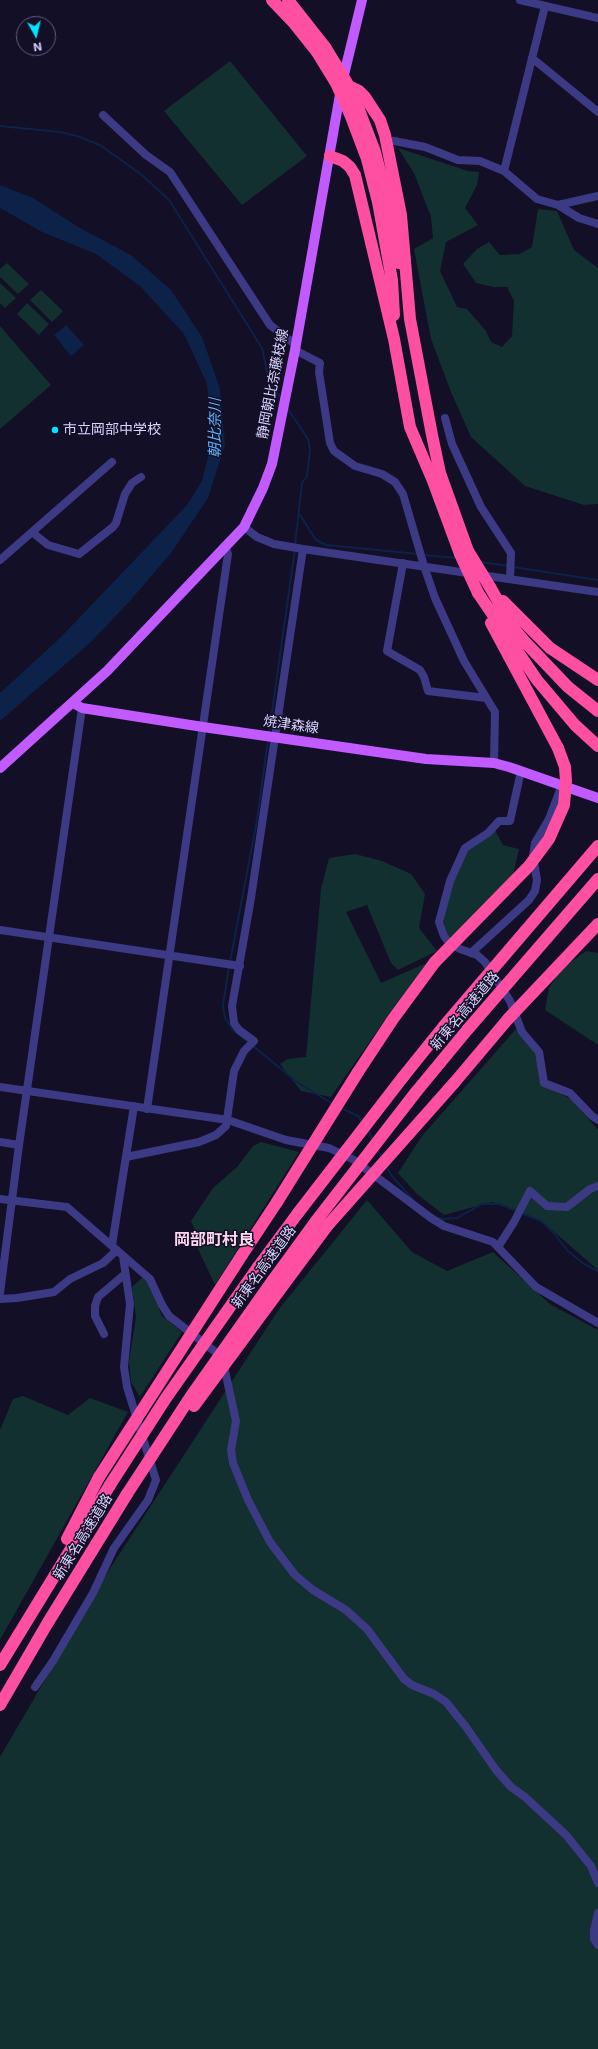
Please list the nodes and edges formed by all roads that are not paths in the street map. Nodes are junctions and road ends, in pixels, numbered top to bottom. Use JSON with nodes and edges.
{"nodes":[{"id":1,"x":272,"y":0,"type":"edge"},
{"id":2,"x":288,"y":0,"type":"edge"},
{"id":3,"x":362,"y":0,"type":"edge"},
{"id":4,"x":520,"y":0,"type":"edge"},
{"id":5,"x":544,"y":6,"type":"junction"},
{"id":6,"x":598,"y":18,"type":"edge"},
{"id":7,"x":321,"y":49,"type":"junction"},
{"id":8,"x":532,"y":58,"type":"junction"},
{"id":9,"x":342,"y":83,"type":"junction"},
{"id":10,"x":355,"y":112,"type":"junction"},
{"id":11,"x":598,"y":112,"type":"edge"},
{"id":12,"x":103,"y":115,"type":"dead end"},
{"id":13,"x":394,"y":141,"type":"dead end"},
{"id":14,"x":330,"y":156,"type":"junction"},
{"id":15,"x":504,"y":171,"type":"junction"},
{"id":16,"x":598,"y":196,"type":"edge"},
{"id":17,"x":558,"y":205,"type":"junction"},
{"id":18,"x":598,"y":224,"type":"edge"},
{"id":19,"x":410,"y":319,"type":"junction"},
{"id":20,"x":394,"y":338,"type":"junction"},
{"id":21,"x":295,"y":348,"type":"junction"},
{"id":22,"x":445,"y":418,"type":"dead end"},
{"id":23,"x":112,"y":462,"type":"dead end"},
{"id":24,"x":141,"y":477,"type":"dead end"},
{"id":25,"x":244,"y":528,"type":"junction"},
{"id":26,"x":32,"y":532,"type":"junction"},
{"id":27,"x":225,"y":547,"type":"junction"},
{"id":28,"x":303,"y":549,"type":"junction"},
{"id":29,"x":464,"y":552,"type":"junction"},
{"id":30,"x":0,"y":560,"type":"edge"},
{"id":31,"x":403,"y":563,"type":"junction"},
{"id":32,"x":424,"y":566,"type":"junction"},
{"id":33,"x":510,"y":579,"type":"junction"},
{"id":34,"x":490,"y":588,"type":"junction"},
{"id":35,"x":598,"y":592,"type":"edge"},
{"id":36,"x":478,"y":593,"type":"junction"},
{"id":37,"x":598,"y":680,"type":"edge"},
{"id":38,"x":486,"y":698,"type":"junction"},
{"id":39,"x":73,"y":703,"type":"junction"},
{"id":40,"x":82,"y":708,"type":"junction"},
{"id":41,"x":593,"y":708,"type":"edge"},
{"id":42,"x":203,"y":727,"type":"junction"},
{"id":43,"x":275,"y":736,"type":"junction"},
{"id":44,"x":598,"y":746,"type":"edge"},
{"id":45,"x":494,"y":763,"type":"junction"},
{"id":46,"x":0,"y":768,"type":"edge"},
{"id":47,"x":521,"y":771,"type":"junction"},
{"id":48,"x":562,"y":785,"type":"junction"},
{"id":49,"x":598,"y":798,"type":"edge"},
{"id":50,"x":598,"y":846,"type":"edge"},
{"id":51,"x":598,"y":879,"type":"edge"},
{"id":52,"x":598,"y":924,"type":"edge"},
{"id":53,"x":0,"y":930,"type":"edge"},
{"id":54,"x":49,"y":936,"type":"junction"},
{"id":55,"x":471,"y":953,"type":"junction"},
{"id":56,"x":169,"y":956,"type":"junction"},
{"id":57,"x":240,"y":966,"type":"junction"},
{"id":58,"x":0,"y":1087,"type":"edge"},
{"id":59,"x":28,"y":1091,"type":"junction"},
{"id":60,"x":134,"y":1106,"type":"junction"},
{"id":61,"x":147,"y":1109,"type":"junction"},
{"id":62,"x":228,"y":1120,"type":"junction"},
{"id":63,"x":598,"y":1120,"type":"edge"},
{"id":64,"x":0,"y":1142,"type":"edge"},
{"id":65,"x":19,"y":1145,"type":"junction"},
{"id":66,"x":126,"y":1157,"type":"junction"},
{"id":67,"x":598,"y":1186,"type":"edge"},
{"id":68,"x":0,"y":1199,"type":"edge"},
{"id":69,"x":12,"y":1200,"type":"junction"},
{"id":70,"x":114,"y":1247,"type":"junction"},
{"id":71,"x":498,"y":1247,"type":"junction"},
{"id":72,"x":123,"y":1256,"type":"junction"},
{"id":73,"x":125,"y":1274,"type":"junction"},
{"id":74,"x":0,"y":1293,"type":"edge"},
{"id":75,"x":0,"y":1299,"type":"edge"},
{"id":76,"x":598,"y":1323,"type":"edge"},
{"id":77,"x":104,"y":1334,"type":"dead end"},
{"id":78,"x":127,"y":1494,"type":"junction"},
{"id":79,"x":18,"y":1633,"type":"junction"},
{"id":80,"x":0,"y":1665,"type":"edge"},
{"id":81,"x":35,"y":1687,"type":"dead end"},
{"id":82,"x":0,"y":1705,"type":"edge"},
{"id":83,"x":598,"y":1883,"type":"edge"},
{"id":84,"x":598,"y":1913,"type":"edge"},
{"id":85,"x":598,"y":1945,"type":"edge"}],
"edges":[{"from":1,"to":7,"type":"highway"},
{"from":2,"to":7,"type":"highway"},
{"from":3,"to":9,"type":"main road","name":"静岡朝比奈藤枝線"},
{"from":4,"to":5,"type":"street"},
{"from":5,"to":6,"type":"street"},
{"from":5,"to":8,"type":"street"},
{"from":7,"to":10,"type":"highway","bridge":true},
{"from":8,"to":11,"type":"street"},
{"from":8,"to":15,"type":"street"},
{"from":9,"to":14,"type":"main road","name":"静岡朝比奈藤枝線"},
{"from":9,"to":19,"type":"highway"},
{"from":10,"to":19,"type":"highway"},
{"from":10,"to":20,"type":"highway"},
{"from":12,"to":21,"type":"street"},
{"from":13,"to":15,"type":"street"},
{"from":14,"to":20,"type":"highway"},
{"from":14,"to":21,"type":"main road","name":"静岡朝比奈藤枝線"},
{"from":15,"to":17,"type":"street"},
{"from":16,"to":17,"type":"street"},
{"from":17,"to":18,"type":"street"},
{"from":19,"to":29,"type":"highway"},
{"from":20,"to":29,"type":"highway"},
{"from":21,"to":25,"type":"main road","name":"静岡朝比奈藤枝線"},
{"from":21,"to":32,"type":"street"},
{"from":22,"to":33,"type":"street"},
{"from":23,"to":26,"type":"street"},
{"from":24,"to":26,"type":"street"},
{"from":25,"to":27,"type":"main road","name":"静岡朝比奈藤枝線"},
{"from":25,"to":28,"type":"street"},
{"from":26,"to":30,"type":"street"},
{"from":27,"to":39,"type":"main road","name":"静岡朝比奈藤枝線"},
{"from":27,"to":42,"type":"street"},
{"from":28,"to":31,"type":"street"},
{"from":28,"to":43,"type":"street"},
{"from":29,"to":34,"type":"highway","bridge":true},
{"from":29,"to":36,"type":"highway","bridge":true},
{"from":31,"to":32,"type":"street"},
{"from":31,"to":38,"type":"street"},
{"from":32,"to":33,"type":"street"},
{"from":32,"to":38,"type":"street"},
{"from":33,"to":35,"type":"street"},
{"from":34,"to":37,"type":"highway"},
{"from":34,"to":41,"type":"highway"},
{"from":36,"to":44,"type":"highway"},
{"from":36,"to":79,"type":"highway","bridge":true},
{"from":38,"to":45,"type":"street"},
{"from":39,"to":40,"type":"main road","name":"焼津森線"},
{"from":39,"to":46,"type":"main road"},
{"from":40,"to":42,"type":"main road","name":"焼津森線"},
{"from":40,"to":54,"type":"street"},
{"from":42,"to":43,"type":"main road","name":"焼津森線"},
{"from":42,"to":56,"type":"street"},
{"from":43,"to":45,"type":"main road","name":"焼津森線"},
{"from":43,"to":57,"type":"street"},
{"from":45,"to":47,"type":"main road","name":"焼津森線"},
{"from":47,"to":48,"type":"main road","name":"焼津森線"},
{"from":47,"to":55,"type":"street"},
{"from":48,"to":49,"type":"main road","name":"焼津森線"},
{"from":48,"to":55,"type":"street"},
{"from":50,"to":79,"type":"highway","name":"新東名高速道路","bridge":true},
{"from":51,"to":78,"type":"highway","name":"新東名高速道路","bridge":true},
{"from":52,"to":78,"type":"highway","bridge":true},
{"from":53,"to":54,"type":"street"},
{"from":54,"to":56,"type":"street"},
{"from":54,"to":59,"type":"street"},
{"from":55,"to":63,"type":"street"},
{"from":56,"to":57,"type":"street"},
{"from":56,"to":61,"type":"street"},
{"from":57,"to":62,"type":"street"},
{"from":58,"to":59,"type":"street"},
{"from":59,"to":60,"type":"street"},
{"from":59,"to":65,"type":"street"},
{"from":60,"to":61,"type":"street"},
{"from":60,"to":66,"type":"street"},
{"from":61,"to":62,"type":"street"},
{"from":62,"to":66,"type":"street"},
{"from":62,"to":71,"type":"street"},
{"from":64,"to":65,"type":"street"},
{"from":65,"to":69,"type":"street"},
{"from":66,"to":70,"type":"street"},
{"from":67,"to":71,"type":"street"},
{"from":68,"to":69,"type":"street"},
{"from":69,"to":70,"type":"street"},
{"from":69,"to":74,"type":"street"},
{"from":70,"to":72,"type":"street"},
{"from":70,"to":75,"type":"street"},
{"from":71,"to":76,"type":"street"},
{"from":72,"to":73,"type":"street"},
{"from":72,"to":83,"type":"street"},
{"from":73,"to":77,"type":"street"},
{"from":73,"to":81,"type":"street"},
{"from":78,"to":82,"type":"highway","name":"新東名高速道路"},
{"from":79,"to":80,"type":"highway","name":"新東名高速道路"},
{"from":84,"to":85,"type":"street"}]}
